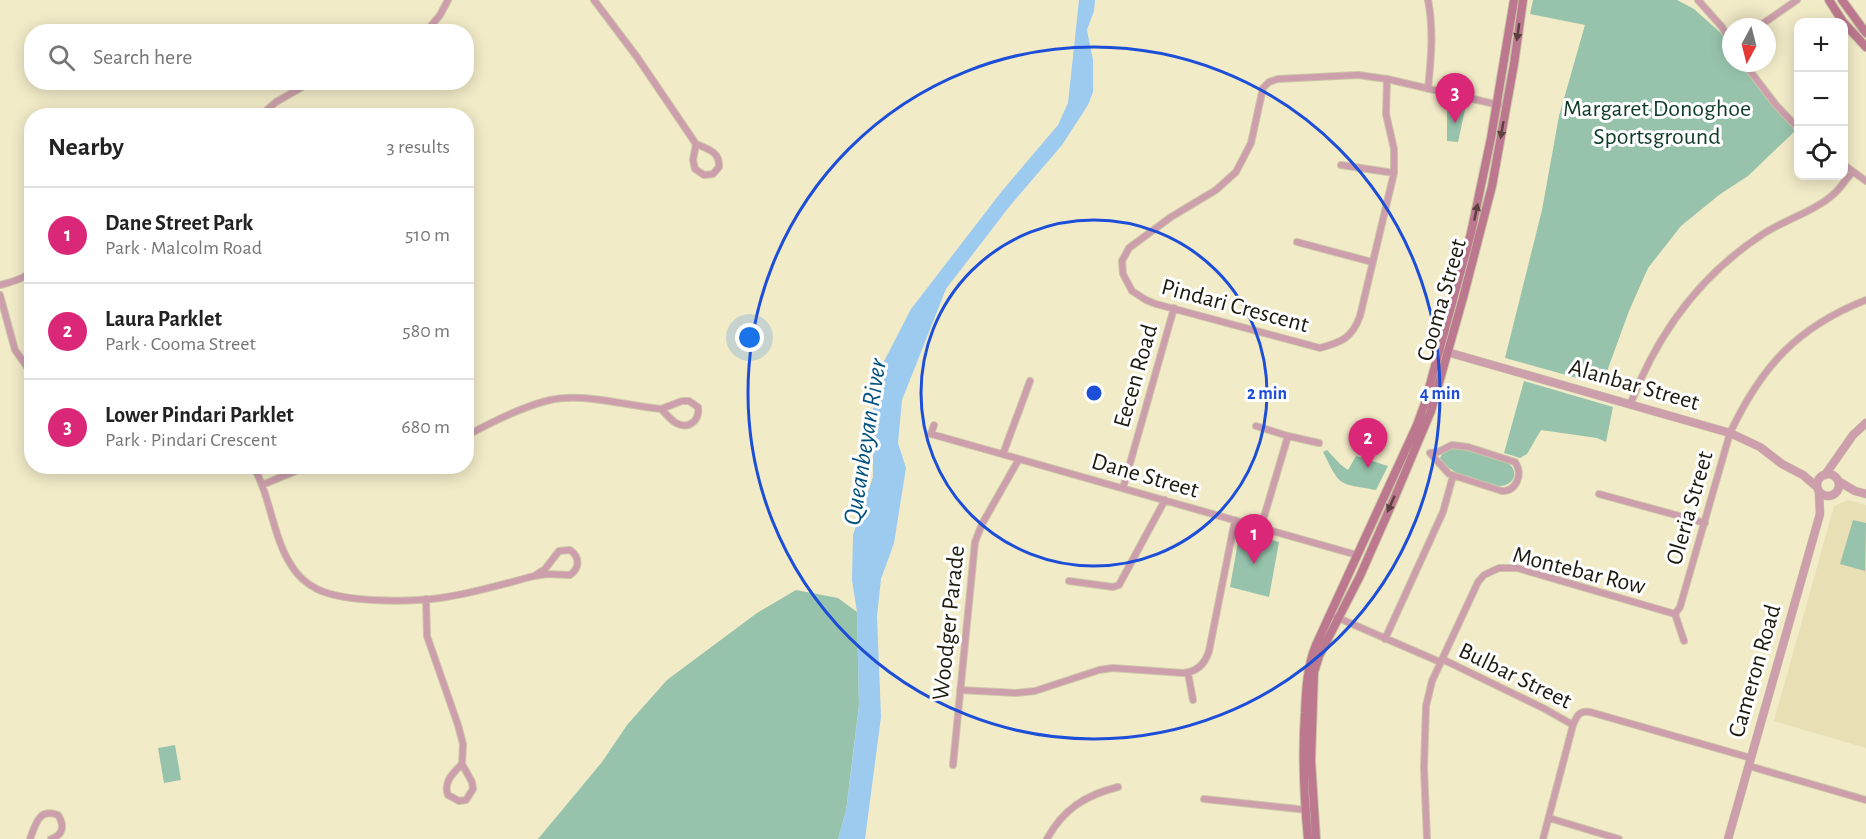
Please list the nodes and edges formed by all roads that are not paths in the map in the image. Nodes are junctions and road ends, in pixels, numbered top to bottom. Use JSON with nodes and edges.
{"nodes":[{"id":1,"x":448,"y":0,"type":"edge"},
{"id":2,"x":594,"y":0,"type":"edge"},
{"id":3,"x":1428,"y":0,"type":"edge"},
{"id":4,"x":1514,"y":0,"type":"edge"},
{"id":5,"x":1523,"y":0,"type":"edge"},
{"id":6,"x":1698,"y":0,"type":"edge"},
{"id":7,"x":1797,"y":0,"type":"edge"},
{"id":8,"x":1829,"y":0,"type":"edge"},
{"id":9,"x":1842,"y":0,"type":"edge"},
{"id":10,"x":1771,"y":18,"type":"edge"},
{"id":11,"x":1840,"y":18,"type":"edge"},
{"id":12,"x":433,"y":24,"type":"edge"},
{"id":13,"x":1722,"y":28,"type":"edge"},
{"id":14,"x":1848,"y":28,"type":"edge"},
{"id":15,"x":1866,"y":33,"type":"edge"},
{"id":16,"x":1866,"y":47,"type":"edge"},
{"id":17,"x":1751,"y":72,"type":"edge"},
{"id":18,"x":1387,"y":79,"type":"junction"},
{"id":19,"x":1428,"y":89,"type":"junction"},
{"id":20,"x":297,"y":90,"type":"edge"},
{"id":21,"x":1496,"y":105,"type":"junction"},
{"id":22,"x":1506,"y":107,"type":"junction"},
{"id":23,"x":269,"y":108,"type":"edge"},
{"id":24,"x":1796,"y":126,"type":"edge"},
{"id":25,"x":696,"y":144,"type":"junction"},
{"id":26,"x":1341,"y":165,"type":"dead end"},
{"id":27,"x":1848,"y":168,"type":"edge"},
{"id":28,"x":1853,"y":172,"type":"junction"},
{"id":29,"x":1394,"y":173,"type":"junction"},
{"id":30,"x":1866,"y":181,"type":"edge"},
{"id":31,"x":1297,"y":242,"type":"dead end"},
{"id":32,"x":1372,"y":262,"type":"junction"},
{"id":33,"x":24,"y":277,"type":"edge"},
{"id":34,"x":0,"y":285,"type":"edge"},
{"id":35,"x":0,"y":295,"type":"edge"},
{"id":36,"x":1866,"y":300,"type":"edge"},
{"id":37,"x":1174,"y":309,"type":"junction"},
{"id":38,"x":1443,"y":351,"type":"junction"},
{"id":39,"x":24,"y":363,"type":"edge"},
{"id":40,"x":1030,"y":381,"type":"dead end"},
{"id":41,"x":1630,"y":405,"type":"junction"},
{"id":42,"x":661,"y":409,"type":"junction"},
{"id":43,"x":1866,"y":423,"type":"edge"},
{"id":44,"x":934,"y":425,"type":"dead end"},
{"id":45,"x":1256,"y":426,"type":"dead end"},
{"id":46,"x":474,"y":431,"type":"edge"},
{"id":47,"x":1730,"y":433,"type":"junction"},
{"id":48,"x":1288,"y":436,"type":"junction"},
{"id":49,"x":1319,"y":443,"type":"dead end"},
{"id":50,"x":1412,"y":446,"type":"junction"},
{"id":51,"x":1430,"y":453,"type":"junction"},
{"id":52,"x":1003,"y":454,"type":"junction"},
{"id":53,"x":1838,"y":458,"type":"junction"},
{"id":54,"x":1019,"y":459,"type":"junction"},
{"id":55,"x":257,"y":474,"type":"edge"},
{"id":56,"x":288,"y":474,"type":"edge"},
{"id":57,"x":1803,"y":475,"type":"junction"},
{"id":58,"x":1453,"y":476,"type":"junction"},
{"id":59,"x":1823,"y":476,"type":"junction"},
{"id":60,"x":1837,"y":479,"type":"junction"},
{"id":61,"x":262,"y":485,"type":"junction"},
{"id":62,"x":1122,"y":488,"type":"junction"},
{"id":63,"x":1818,"y":489,"type":"junction"},
{"id":64,"x":1855,"y":491,"type":"junction"},
{"id":65,"x":1599,"y":494,"type":"dead end"},
{"id":66,"x":1834,"y":494,"type":"junction"},
{"id":67,"x":1866,"y":494,"type":"edge"},
{"id":68,"x":1165,"y":500,"type":"junction"},
{"id":69,"x":1820,"y":514,"type":"junction"},
{"id":70,"x":1234,"y":520,"type":"junction"},
{"id":71,"x":1383,"y":522,"type":"junction"},
{"id":72,"x":1705,"y":523,"type":"junction"},
{"id":73,"x":1261,"y":527,"type":"junction"},
{"id":74,"x":1357,"y":555,"type":"junction"},
{"id":75,"x":552,"y":557,"type":"junction"},
{"id":76,"x":559,"y":575,"type":"junction"},
{"id":77,"x":534,"y":576,"type":"junction"},
{"id":78,"x":1069,"y":581,"type":"dead end"},
{"id":79,"x":1347,"y":598,"type":"junction"},
{"id":80,"x":426,"y":599,"type":"junction"},
{"id":81,"x":1330,"y":614,"type":"junction"},
{"id":82,"x":1675,"y":614,"type":"junction"},
{"id":83,"x":1339,"y":618,"type":"junction"},
{"id":84,"x":1385,"y":639,"type":"junction"},
{"id":85,"x":1684,"y":641,"type":"dead end"},
{"id":86,"x":1441,"y":661,"type":"junction"},
{"id":87,"x":1188,"y":673,"type":"junction"},
{"id":88,"x":960,"y":690,"type":"junction"},
{"id":89,"x":1193,"y":700,"type":"dead end"},
{"id":90,"x":1573,"y":724,"type":"junction"},
{"id":91,"x":1751,"y":758,"type":"junction"},
{"id":92,"x":462,"y":764,"type":"junction"},
{"id":93,"x":953,"y":765,"type":"dead end"},
{"id":94,"x":1749,"y":766,"type":"junction"},
{"id":95,"x":1118,"y":788,"type":"dead end"},
{"id":96,"x":1204,"y":799,"type":"dead end"},
{"id":97,"x":1866,"y":800,"type":"edge"},
{"id":98,"x":1310,"y":810,"type":"junction"},
{"id":99,"x":1549,"y":818,"type":"junction"},
{"id":100,"x":31,"y":839,"type":"edge"},
{"id":101,"x":51,"y":839,"type":"edge"},
{"id":102,"x":1047,"y":839,"type":"edge"},
{"id":103,"x":1308,"y":839,"type":"edge"},
{"id":104,"x":1316,"y":839,"type":"edge"},
{"id":105,"x":1427,"y":839,"type":"edge"},
{"id":106,"x":1543,"y":839,"type":"edge"},
{"id":107,"x":1619,"y":839,"type":"edge"},
{"id":108,"x":1728,"y":839,"type":"edge"}],
"edges":[{"from":1,"to":12,"type":"street"},
{"from":2,"to":25,"type":"street"},
{"from":3,"to":19,"type":"street"},
{"from":4,"to":21,"type":"main road","name":"Cooma Street"},
{"from":5,"to":22,"type":"main road","name":"Cooma Street","one_way":true},
{"from":6,"to":13,"type":"street"},
{"from":7,"to":10,"type":"street"},
{"from":8,"to":11,"type":"main road"},
{"from":9,"to":15,"type":"main road"},
{"from":14,"to":16,"type":"main road"},
{"from":17,"to":24,"type":"street"},
{"from":18,"to":19,"type":"street","name":"Pindari Crescent"},
{"from":18,"to":29,"type":"street","name":"Pindari Crescent"},
{"from":18,"to":37,"type":"street","name":"Pindari Crescent"},
{"from":19,"to":21,"type":"street","name":"Pindari Crescent"},
{"from":20,"to":23,"type":"street"},
{"from":21,"to":22,"type":"street","name":"Pindari Crescent"},
{"from":38,"to":21,"type":"main road","name":"Cooma Street","one_way":true},
{"from":22,"to":38,"type":"main road","name":"Cooma Street","one_way":true},
{"from":25,"to":25,"type":"street"},
{"from":26,"to":29,"type":"street"},
{"from":27,"to":28,"type":"street"},
{"from":28,"to":30,"type":"street"},
{"from":28,"to":41,"type":"street"},
{"from":29,"to":32,"type":"street","name":"Pindari Crescent"},
{"from":31,"to":32,"type":"street"},
{"from":32,"to":37,"type":"street","name":"Pindari Crescent"},
{"from":33,"to":34,"type":"street"},
{"from":35,"to":39,"type":"street"},
{"from":36,"to":47,"type":"street","name":"Oleria Street"},
{"from":37,"to":62,"type":"street","name":"Eecen Road"},
{"from":38,"to":41,"type":"street","name":"Alanbar Street"},
{"from":38,"to":50,"type":"main road","name":"Cooma Street"},
{"from":40,"to":52,"type":"street"},
{"from":41,"to":47,"type":"street","name":"Alanbar Street"},
{"from":42,"to":42,"type":"street"},
{"from":42,"to":46,"type":"street"},
{"from":43,"to":53,"type":"street"},
{"from":44,"to":52,"type":"street","name":"Dane Street"},
{"from":45,"to":48,"type":"street"},
{"from":47,"to":57,"type":"street","name":"Alanbar Street"},
{"from":47,"to":72,"type":"street","name":"Oleria Street"},
{"from":48,"to":49,"type":"street"},
{"from":48,"to":73,"type":"street"},
{"from":50,"to":51,"type":"street"},
{"from":50,"to":71,"type":"main road","name":"Cooma Street","one_way":true},
{"from":50,"to":74,"type":"main road","name":"Cooma Street"},
{"from":51,"to":58,"type":"street"},
{"from":51,"to":58,"type":"street"},
{"from":52,"to":54,"type":"street","name":"Dane Street"},
{"from":53,"to":59,"type":"street"},
{"from":53,"to":60,"type":"street"},
{"from":54,"to":62,"type":"street","name":"Dane Street"},
{"from":54,"to":88,"type":"street","name":"Woodger Parade"},
{"from":55,"to":61,"type":"street"},
{"from":56,"to":61,"type":"street"},
{"from":57,"to":59,"type":"street","name":"Alanbar Street"},
{"from":57,"to":63,"type":"street","name":"Alanbar Street"},
{"from":58,"to":84,"type":"street"},
{"from":59,"to":60,"type":"street"},
{"from":59,"to":63,"type":"street"},
{"from":60,"to":64,"type":"street"},
{"from":60,"to":66,"type":"street"},
{"from":61,"to":80,"type":"street"},
{"from":62,"to":68,"type":"street","name":"Dane Street"},
{"from":63,"to":66,"type":"street"},
{"from":63,"to":69,"type":"street","name":"Cameron Road"},
{"from":64,"to":66,"type":"street"},
{"from":64,"to":67,"type":"street"},
{"from":65,"to":72,"type":"street"},
{"from":66,"to":69,"type":"street","name":"Cameron Road"},
{"from":68,"to":70,"type":"street","name":"Dane Street"},
{"from":68,"to":78,"type":"street"},
{"from":69,"to":91,"type":"street","name":"Cameron Road"},
{"from":70,"to":73,"type":"street","name":"Dane Street"},
{"from":70,"to":87,"type":"street"},
{"from":71,"to":74,"type":"main road"},
{"from":71,"to":79,"type":"main road","name":"Cooma Street"},
{"from":72,"to":82,"type":"street","name":"Oleria Street"},
{"from":73,"to":74,"type":"street","name":"Dane Street"},
{"from":74,"to":79,"type":"main road"},
{"from":74,"to":81,"type":"main road","name":"Cooma Street"},
{"from":75,"to":76,"type":"street"},
{"from":75,"to":76,"type":"street"},
{"from":75,"to":77,"type":"street"},
{"from":76,"to":77,"type":"street"},
{"from":77,"to":80,"type":"street"},
{"from":79,"to":83,"type":"main road","name":"Cooma Street"},
{"from":80,"to":92,"type":"street"},
{"from":81,"to":83,"type":"street","name":"Bulbar Street"},
{"from":81,"to":98,"type":"main road","name":"Cooma Street"},
{"from":82,"to":85,"type":"street"},
{"from":82,"to":86,"type":"street","name":"Montebar Row"},
{"from":83,"to":84,"type":"street","name":"Bulbar Street"},
{"from":83,"to":98,"type":"main road","name":"Cooma Street"},
{"from":84,"to":86,"type":"street","name":"Bulbar Street"},
{"from":86,"to":90,"type":"street","name":"Bulbar Street"},
{"from":86,"to":105,"type":"street"},
{"from":87,"to":88,"type":"street"},
{"from":87,"to":89,"type":"street"},
{"from":88,"to":93,"type":"street","name":"Woodger Parade"},
{"from":90,"to":91,"type":"street"},
{"from":90,"to":99,"type":"street"},
{"from":91,"to":94,"type":"street","name":"Cameron Road"},
{"from":92,"to":92,"type":"street"},
{"from":94,"to":97,"type":"street"},
{"from":94,"to":108,"type":"street","name":"Cameron Road"},
{"from":95,"to":102,"type":"street"},
{"from":96,"to":98,"type":"street"},
{"from":98,"to":103,"type":"main road","name":"Cooma Street"},
{"from":98,"to":104,"type":"main road","name":"Cooma Street"},
{"from":99,"to":106,"type":"street"},
{"from":99,"to":107,"type":"street"},
{"from":100,"to":101,"type":"street"}]}
